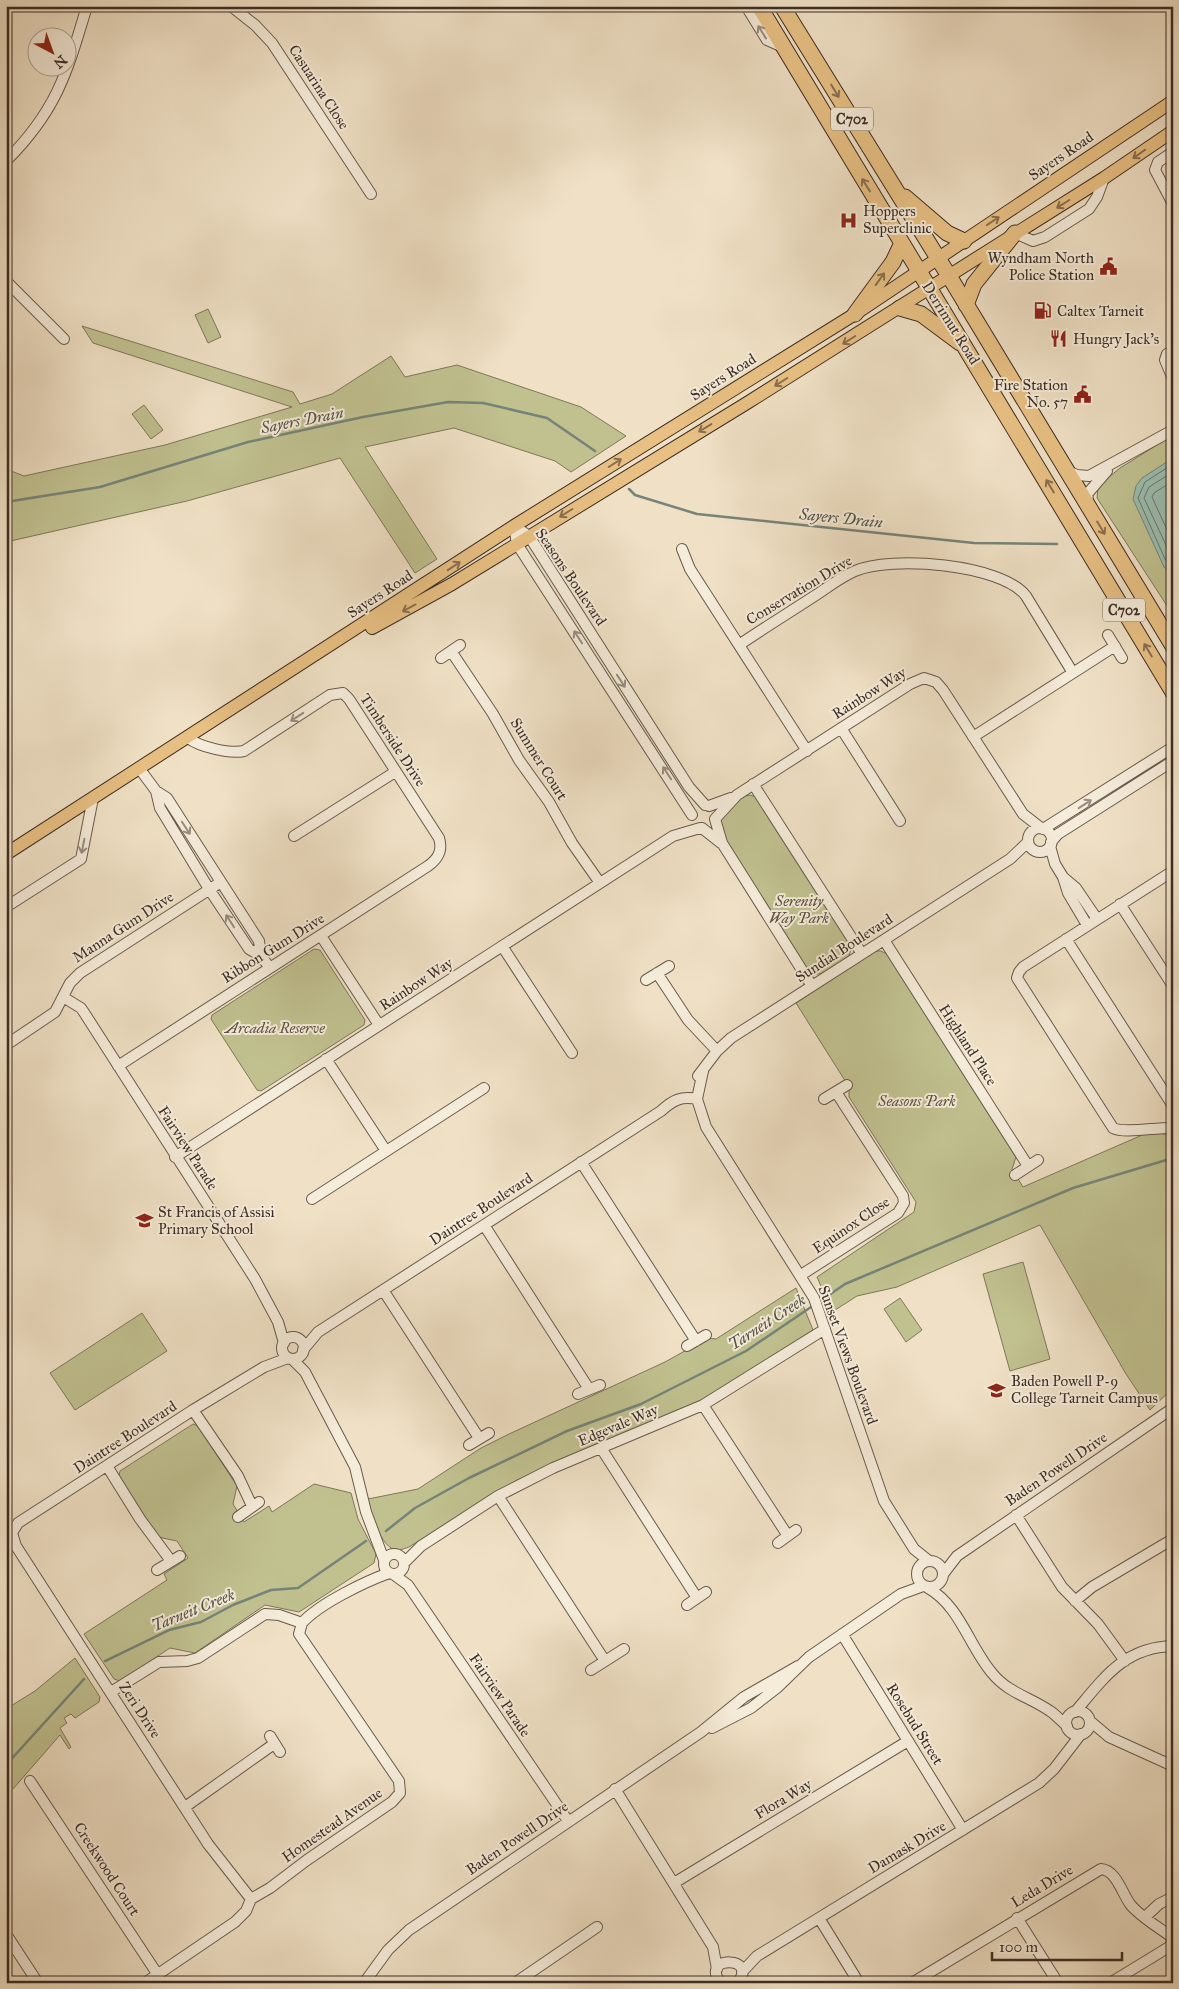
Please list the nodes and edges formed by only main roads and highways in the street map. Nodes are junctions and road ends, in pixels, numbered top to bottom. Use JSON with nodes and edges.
{"nodes":[{"id":1,"x":759,"y":6,"type":"edge"},
{"id":2,"x":782,"y":6,"type":"edge"},
{"id":3,"x":1173,"y":101,"type":"edge"},
{"id":4,"x":1173,"y":131,"type":"edge"},
{"id":5,"x":895,"y":188,"type":"junction"},
{"id":6,"x":1015,"y":233,"type":"junction"},
{"id":7,"x":964,"y":241,"type":"junction"},
{"id":8,"x":902,"y":243,"type":"junction"},
{"id":9,"x":938,"y":258,"type":"junction"},
{"id":10,"x":919,"y":271,"type":"junction"},
{"id":11,"x":949,"y":276,"type":"junction"},
{"id":12,"x":930,"y":288,"type":"junction"},
{"id":13,"x":966,"y":305,"type":"junction"},
{"id":14,"x":900,"y":308,"type":"junction"},
{"id":15,"x":855,"y":314,"type":"junction"},
{"id":16,"x":969,"y":350,"type":"junction"},
{"id":17,"x":736,"y":388,"type":"junction"},
{"id":18,"x":747,"y":403,"type":"junction"},
{"id":19,"x":1173,"y":646,"type":"edge"},
{"id":20,"x":286,"y":674,"type":"junction"},
{"id":21,"x":1173,"y":692,"type":"edge"},
{"id":22,"x":6,"y":854,"type":"edge"}],
"edges":[{"from":8,"to":1,"type":"highway","name":"Derrimut Road","number":"C702","one_way":true},
{"from":2,"to":5,"type":"highway","name":"Derrimut Road","number":"C702","one_way":true},
{"from":7,"to":3,"type":"main road","name":"Sayers Road","one_way":true},
{"from":4,"to":6,"type":"main road","name":"Sayers Road","one_way":true},
{"from":5,"to":7,"type":"highway"},
{"from":5,"to":9,"type":"highway","name":"Derrimut Road","number":"C702"},
{"from":6,"to":11,"type":"main road","name":"Sayers Road"},
{"from":6,"to":13,"type":"highway"},
{"from":7,"to":9,"type":"main road","name":"Sayers Road"},
{"from":8,"to":10,"type":"highway","name":"Derrimut Road","number":"C702"},
{"from":15,"to":8,"type":"highway","one_way":true},
{"from":9,"to":10,"type":"main road","name":"Sayers Road"},
{"from":9,"to":11,"type":"highway","name":"Derrimut Road","number":"C702"},
{"from":10,"to":12,"type":"highway","name":"Derrimut Road","number":"C702"},
{"from":10,"to":15,"type":"main road","name":"Sayers Road"},
{"from":11,"to":12,"type":"main road","name":"Sayers Road"},
{"from":11,"to":13,"type":"highway","name":"Derrimut Road","number":"C702"},
{"from":12,"to":14,"type":"main road","name":"Sayers Road"},
{"from":12,"to":16,"type":"highway","name":"Derrimut Road","number":"C702"},
{"from":13,"to":19,"type":"highway","name":"Derrimut Road","number":"C702","one_way":true},
{"from":14,"to":16,"type":"highway"},
{"from":14,"to":18,"type":"main road","name":"Sayers Road","one_way":true},
{"from":15,"to":17,"type":"main road","name":"Sayers Road"},
{"from":21,"to":16,"type":"highway","name":"Derrimut Road","number":"C702","one_way":true},
{"from":17,"to":18,"type":"main road"},
{"from":20,"to":17,"type":"main road","name":"Sayers Road","one_way":true},
{"from":18,"to":20,"type":"main road","name":"Sayers Road","one_way":true},
{"from":20,"to":22,"type":"main road","name":"Sayers Road"}]}
